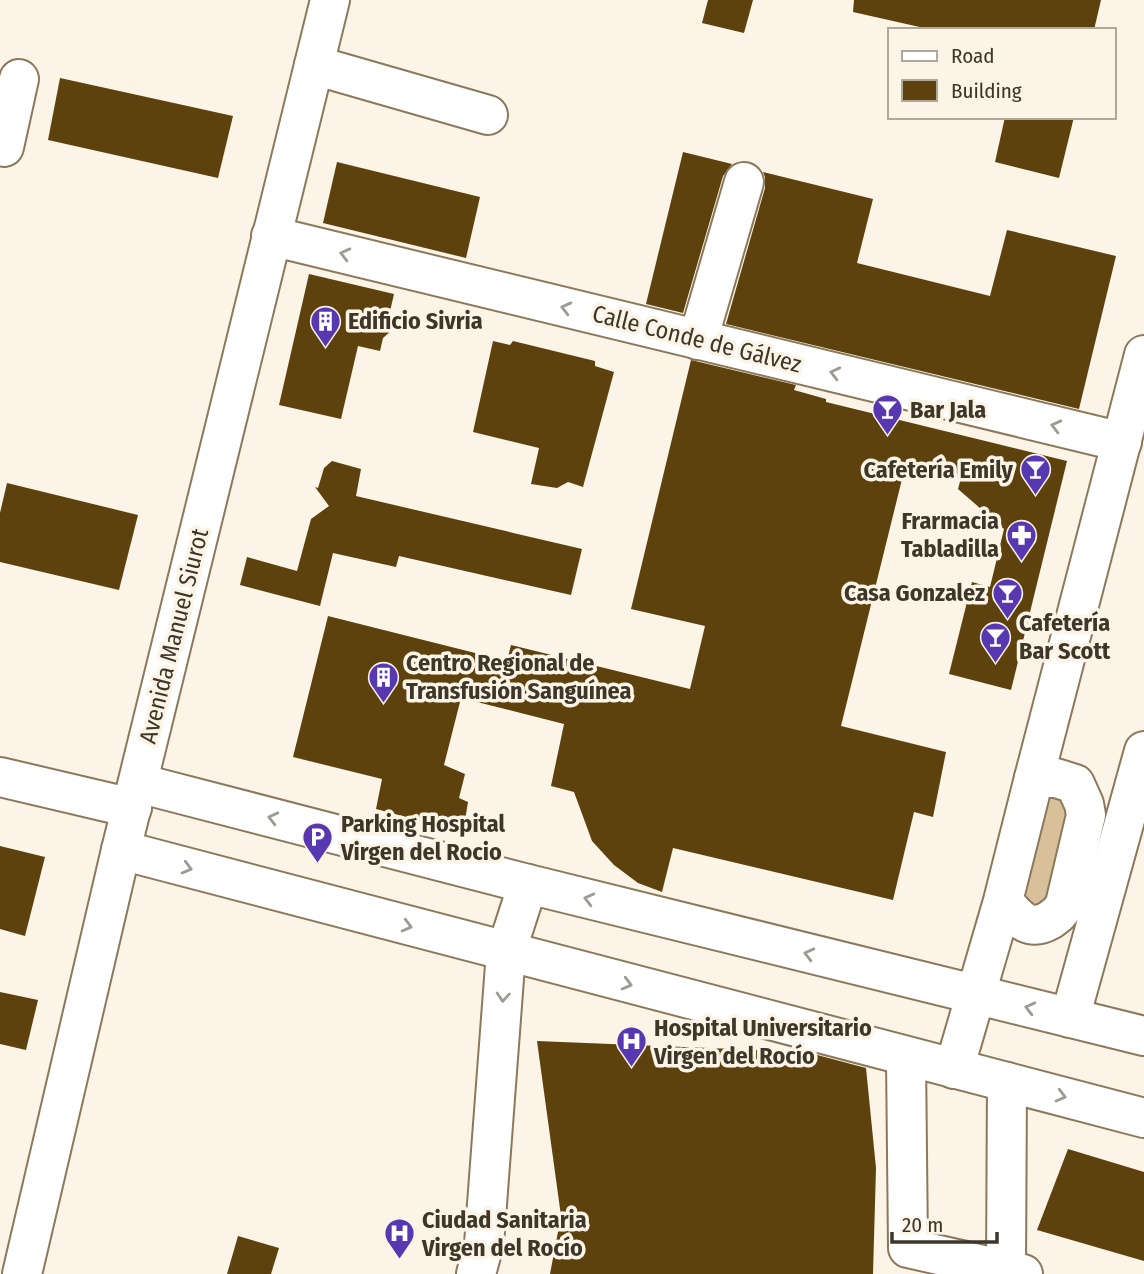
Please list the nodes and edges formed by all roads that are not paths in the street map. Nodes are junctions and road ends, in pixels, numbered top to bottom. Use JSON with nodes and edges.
{"nodes":[{"id":1,"x":330,"y":0,"type":"edge"},
{"id":2,"x":314,"y":65,"type":"junction"},
{"id":3,"x":19,"y":79,"type":"dead end"},
{"id":4,"x":488,"y":115,"type":"dead end"},
{"id":5,"x":0,"y":146,"type":"edge"},
{"id":6,"x":744,"y":182,"type":"dead end"},
{"id":7,"x":271,"y":236,"type":"junction"},
{"id":8,"x":698,"y":340,"type":"junction"},
{"id":9,"x":1144,"y":355,"type":"edge"},
{"id":10,"x":1122,"y":442,"type":"junction"},
{"id":11,"x":1144,"y":751,"type":"edge"},
{"id":12,"x":1040,"y":760,"type":"junction"},
{"id":13,"x":0,"y":777,"type":"edge"},
{"id":14,"x":135,"y":796,"type":"junction"},
{"id":15,"x":121,"y":850,"type":"junction"},
{"id":16,"x":528,"y":884,"type":"junction"},
{"id":17,"x":1003,"y":901,"type":"junction"},
{"id":18,"x":506,"y":952,"type":"junction"},
{"id":19,"x":975,"y":995,"type":"junction"},
{"id":20,"x":1070,"y":1018,"type":"junction"},
{"id":21,"x":1135,"y":1027,"type":"edge"},
{"id":22,"x":906,"y":1056,"type":"junction"},
{"id":23,"x":954,"y":1069,"type":"junction"},
{"id":24,"x":1007,"y":1082,"type":"junction"},
{"id":25,"x":1144,"y":1118,"type":"edge"},
{"id":26,"x":906,"y":1261,"type":"edge"},
{"id":27,"x":1014,"y":1272,"type":"edge"},
{"id":28,"x":22,"y":1274,"type":"edge"},
{"id":29,"x":476,"y":1274,"type":"edge"}],
"edges":[{"from":1,"to":2,"type":"street","name":"Avenida Manuel Siurot"},
{"from":2,"to":4,"type":"street"},
{"from":2,"to":7,"type":"street","name":"Avenida Manuel Siurot"},
{"from":3,"to":5,"type":"street"},
{"from":6,"to":8,"type":"street"},
{"from":8,"to":7,"type":"street","name":"Calle Conde de Gálvez","one_way":true},
{"from":7,"to":14,"type":"street","name":"Avenida Manuel Siurot"},
{"from":10,"to":8,"type":"street","name":"Calle Conde de Gálvez","one_way":true},
{"from":9,"to":10,"type":"street"},
{"from":10,"to":12,"type":"street"},
{"from":11,"to":20,"type":"street"},
{"from":12,"to":17,"type":"street"},
{"from":12,"to":17,"type":"street"},
{"from":13,"to":14,"type":"street"},
{"from":14,"to":15,"type":"street","name":"Avenida Manuel Siurot"},
{"from":16,"to":14,"type":"street","one_way":true},
{"from":15,"to":18,"type":"street","one_way":true},
{"from":15,"to":28,"type":"street","name":"Avenida Manuel Siurot"},
{"from":16,"to":18,"type":"street"},
{"from":19,"to":16,"type":"street","one_way":true},
{"from":17,"to":19,"type":"street"},
{"from":18,"to":22,"type":"street","one_way":true},
{"from":18,"to":29,"type":"street","one_way":true},
{"from":20,"to":19,"type":"street","one_way":true},
{"from":19,"to":23,"type":"street"},
{"from":20,"to":21,"type":"street"},
{"from":22,"to":23,"type":"street"},
{"from":22,"to":26,"type":"street"},
{"from":23,"to":24,"type":"street"},
{"from":24,"to":25,"type":"street","one_way":true},
{"from":24,"to":27,"type":"street"},
{"from":26,"to":27,"type":"street"}]}
